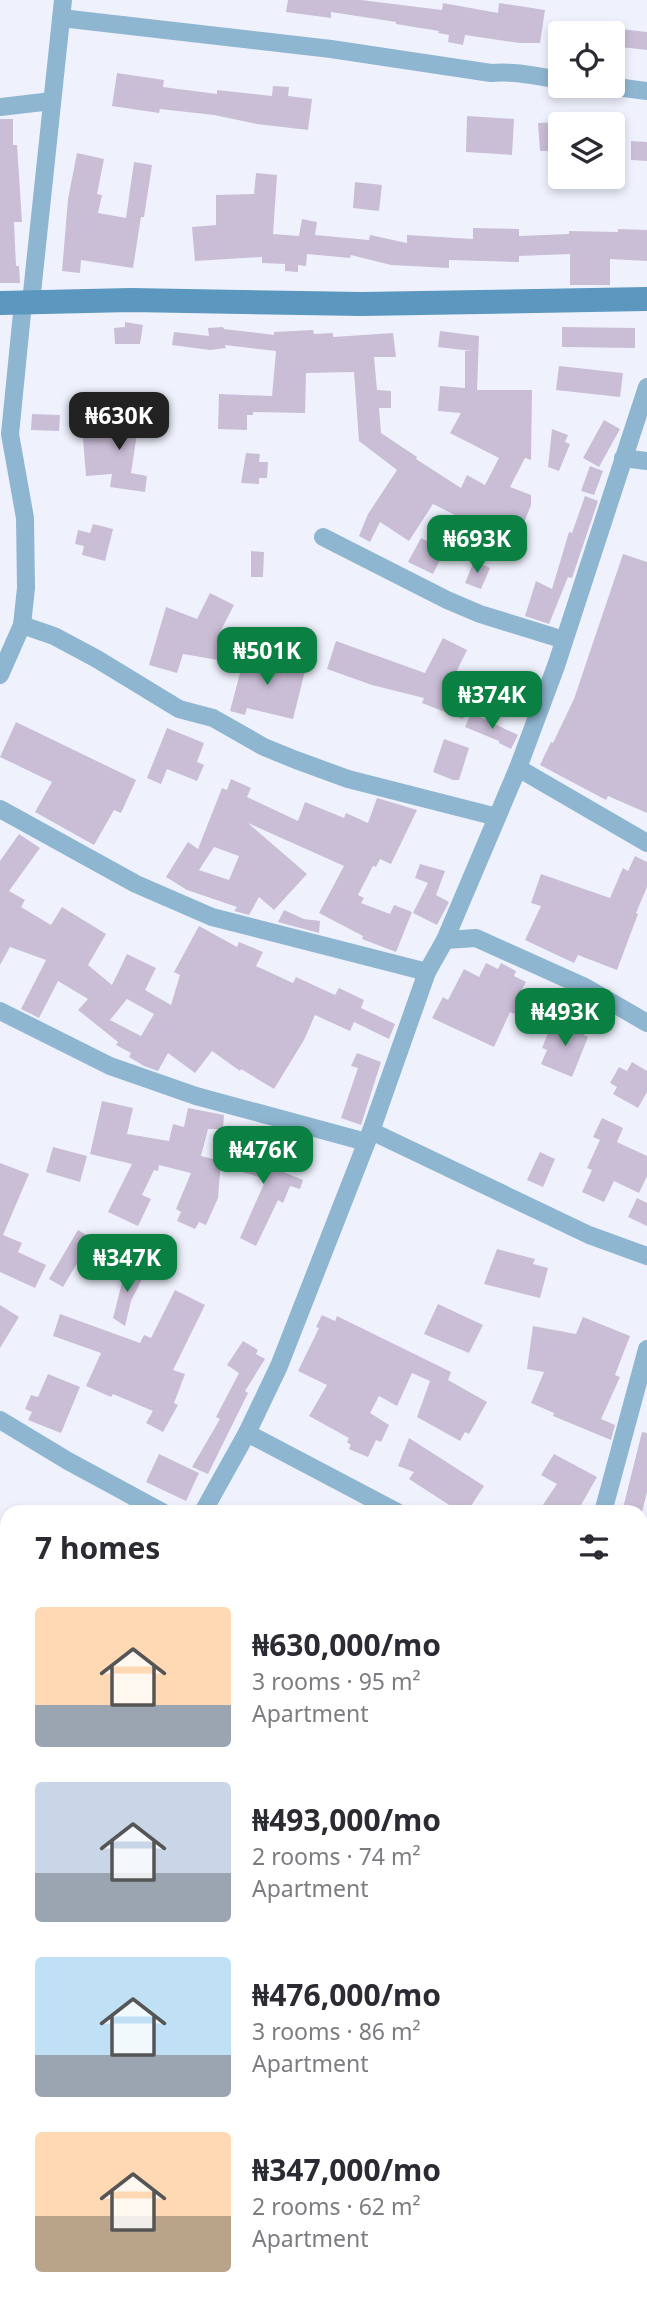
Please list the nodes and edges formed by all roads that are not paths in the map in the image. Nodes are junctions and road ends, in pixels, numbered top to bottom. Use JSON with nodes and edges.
{"nodes":[{"id":1,"x":62,"y":9,"type":"edge"},
{"id":2,"x":548,"y":78,"type":"edge"},
{"id":3,"x":625,"y":88,"type":"edge"},
{"id":4,"x":647,"y":91,"type":"edge"},
{"id":5,"x":52,"y":101,"type":"junction"},
{"id":6,"x":0,"y":107,"type":"edge"},
{"id":7,"x":647,"y":299,"type":"edge"},
{"id":8,"x":18,"y":303,"type":"edge"},
{"id":9,"x":647,"y":387,"type":"edge"},
{"id":10,"x":623,"y":458,"type":"junction"},
{"id":11,"x":647,"y":461,"type":"edge"},
{"id":12,"x":323,"y":537,"type":"dead end"},
{"id":13,"x":22,"y":625,"type":"junction"},
{"id":14,"x":564,"y":640,"type":"junction"},
{"id":15,"x":0,"y":675,"type":"edge"},
{"id":16,"x":518,"y":768,"type":"junction"},
{"id":17,"x":0,"y":809,"type":"edge"},
{"id":18,"x":497,"y":817,"type":"junction"},
{"id":19,"x":647,"y":843,"type":"edge"},
{"id":20,"x":458,"y":909,"type":"junction"},
{"id":21,"x":476,"y":938,"type":"junction"},
{"id":22,"x":444,"y":940,"type":"junction"},
{"id":23,"x":427,"y":972,"type":"junction"},
{"id":24,"x":0,"y":1011,"type":"edge"},
{"id":25,"x":647,"y":1023,"type":"edge"},
{"id":26,"x":369,"y":1137,"type":"junction"},
{"id":27,"x":647,"y":1256,"type":"edge"},
{"id":28,"x":647,"y":1349,"type":"edge"},
{"id":29,"x":0,"y":1420,"type":"edge"},
{"id":30,"x":247,"y":1433,"type":"junction"},
{"id":31,"x":149,"y":1505,"type":"edge"},
{"id":32,"x":207,"y":1505,"type":"edge"},
{"id":33,"x":384,"y":1505,"type":"edge"},
{"id":34,"x":605,"y":1505,"type":"edge"}],
"edges":[{"from":1,"to":2,"type":"street"},
{"from":1,"to":5,"type":"street"},
{"from":3,"to":4,"type":"street"},
{"from":5,"to":6,"type":"street"},
{"from":5,"to":8,"type":"street"},
{"from":7,"to":8,"type":"street"},
{"from":8,"to":13,"type":"street"},
{"from":9,"to":10,"type":"street"},
{"from":10,"to":11,"type":"street"},
{"from":10,"to":14,"type":"street"},
{"from":12,"to":14,"type":"street"},
{"from":13,"to":15,"type":"street"},
{"from":13,"to":18,"type":"street"},
{"from":14,"to":16,"type":"street"},
{"from":16,"to":18,"type":"street"},
{"from":16,"to":19,"type":"street"},
{"from":17,"to":23,"type":"street"},
{"from":18,"to":20,"type":"street"},
{"from":20,"to":21,"type":"street"},
{"from":20,"to":22,"type":"street"},
{"from":21,"to":22,"type":"street"},
{"from":21,"to":25,"type":"street"},
{"from":22,"to":23,"type":"street"},
{"from":23,"to":26,"type":"street"},
{"from":24,"to":26,"type":"street"},
{"from":26,"to":27,"type":"street"},
{"from":26,"to":30,"type":"street"},
{"from":28,"to":34,"type":"street"},
{"from":29,"to":31,"type":"street"},
{"from":30,"to":32,"type":"street"},
{"from":30,"to":33,"type":"street"}]}
